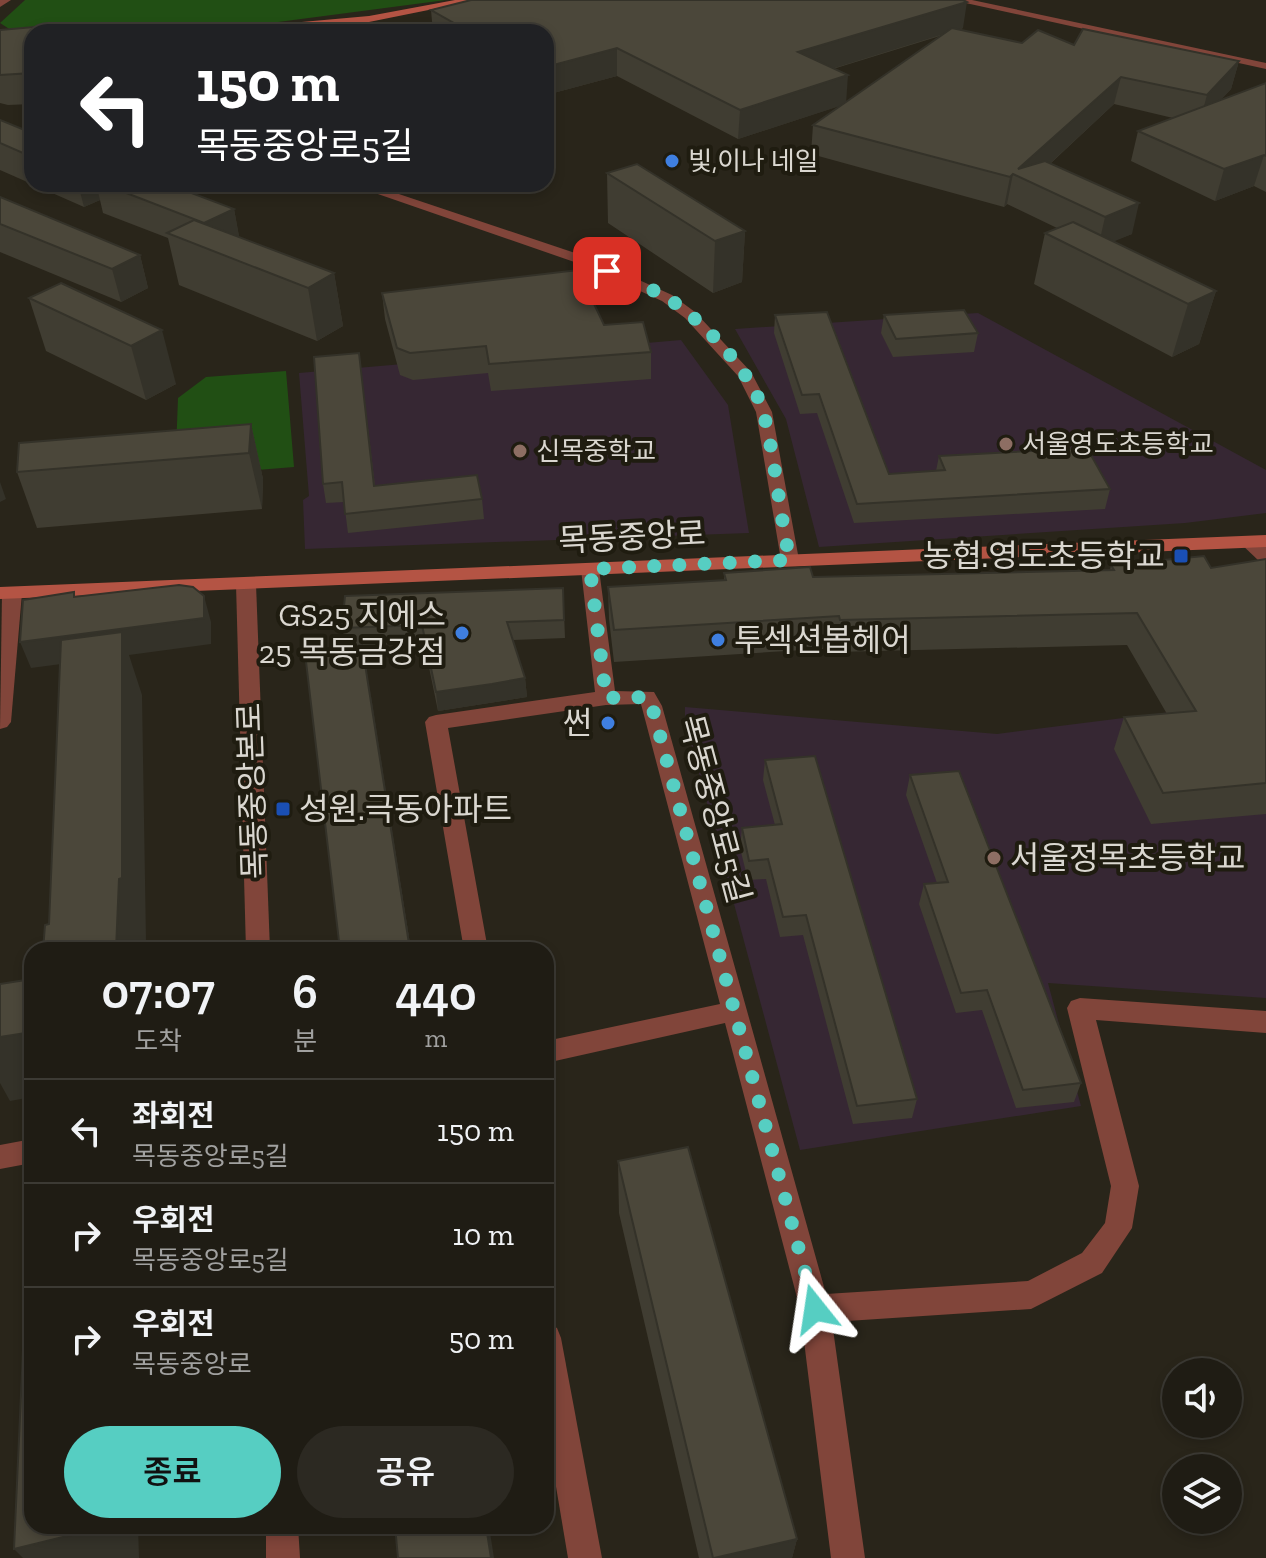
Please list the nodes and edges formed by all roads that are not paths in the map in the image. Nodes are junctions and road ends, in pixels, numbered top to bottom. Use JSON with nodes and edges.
{"nodes":[{"id":1,"x":6,"y":0,"type":"edge"},
{"id":2,"x":473,"y":0,"type":"edge"},
{"id":3,"x":957,"y":0,"type":"edge"},
{"id":4,"x":0,"y":4,"type":"edge"},
{"id":5,"x":313,"y":24,"type":"edge"},
{"id":6,"x":1266,"y":66,"type":"edge"},
{"id":7,"x":380,"y":192,"type":"edge"},
{"id":8,"x":1257,"y":541,"type":"edge"},
{"id":9,"x":1266,"y":557,"type":"edge"},
{"id":10,"x":790,"y":560,"type":"junction"},
{"id":11,"x":590,"y":569,"type":"junction"},
{"id":12,"x":246,"y":584,"type":"junction"},
{"id":13,"x":6,"y":593,"type":"edge"},
{"id":14,"x":606,"y":698,"type":"junction"},
{"id":15,"x":0,"y":722,"type":"edge"},
{"id":16,"x":258,"y":942,"type":"edge"},
{"id":17,"x":475,"y":942,"type":"edge"},
{"id":18,"x":734,"y":1011,"type":"junction"},
{"id":19,"x":1266,"y":1022,"type":"edge"},
{"id":20,"x":554,"y":1050,"type":"edge"},
{"id":21,"x":24,"y":1152,"type":"edge"},
{"id":22,"x":0,"y":1157,"type":"edge"},
{"id":23,"x":815,"y":1309,"type":"junction"},
{"id":24,"x":554,"y":1383,"type":"edge"},
{"id":25,"x":282,"y":1534,"type":"edge"},
{"id":26,"x":283,"y":1558,"type":"edge"},
{"id":27,"x":585,"y":1558,"type":"edge"},
{"id":28,"x":848,"y":1558,"type":"edge"}],
"edges":[{"from":1,"to":4,"type":"street"},
{"from":2,"to":5,"type":"main road"},
{"from":3,"to":6,"type":"street"},
{"from":7,"to":10,"type":"street"},
{"from":8,"to":9,"type":"street"},
{"from":8,"to":10,"type":"main road","name":"목동중앙로"},
{"from":10,"to":11,"type":"main road","name":"목동중앙로"},
{"from":11,"to":12,"type":"main road","name":"목동중앙로"},
{"from":11,"to":14,"type":"street"},
{"from":12,"to":13,"type":"main road","name":"목동중앙로"},
{"from":12,"to":16,"type":"street","name":"목동중앙본로"},
{"from":13,"to":15,"type":"street"},
{"from":14,"to":17,"type":"street"},
{"from":14,"to":18,"type":"street","name":"목동중앙로5길"},
{"from":18,"to":20,"type":"street"},
{"from":18,"to":23,"type":"street","name":"목동중앙로5길"},
{"from":19,"to":23,"type":"street"},
{"from":21,"to":22,"type":"street"},
{"from":23,"to":28,"type":"street","name":"목동중앙로5길"},
{"from":24,"to":27,"type":"street"},
{"from":25,"to":26,"type":"street"}]}
